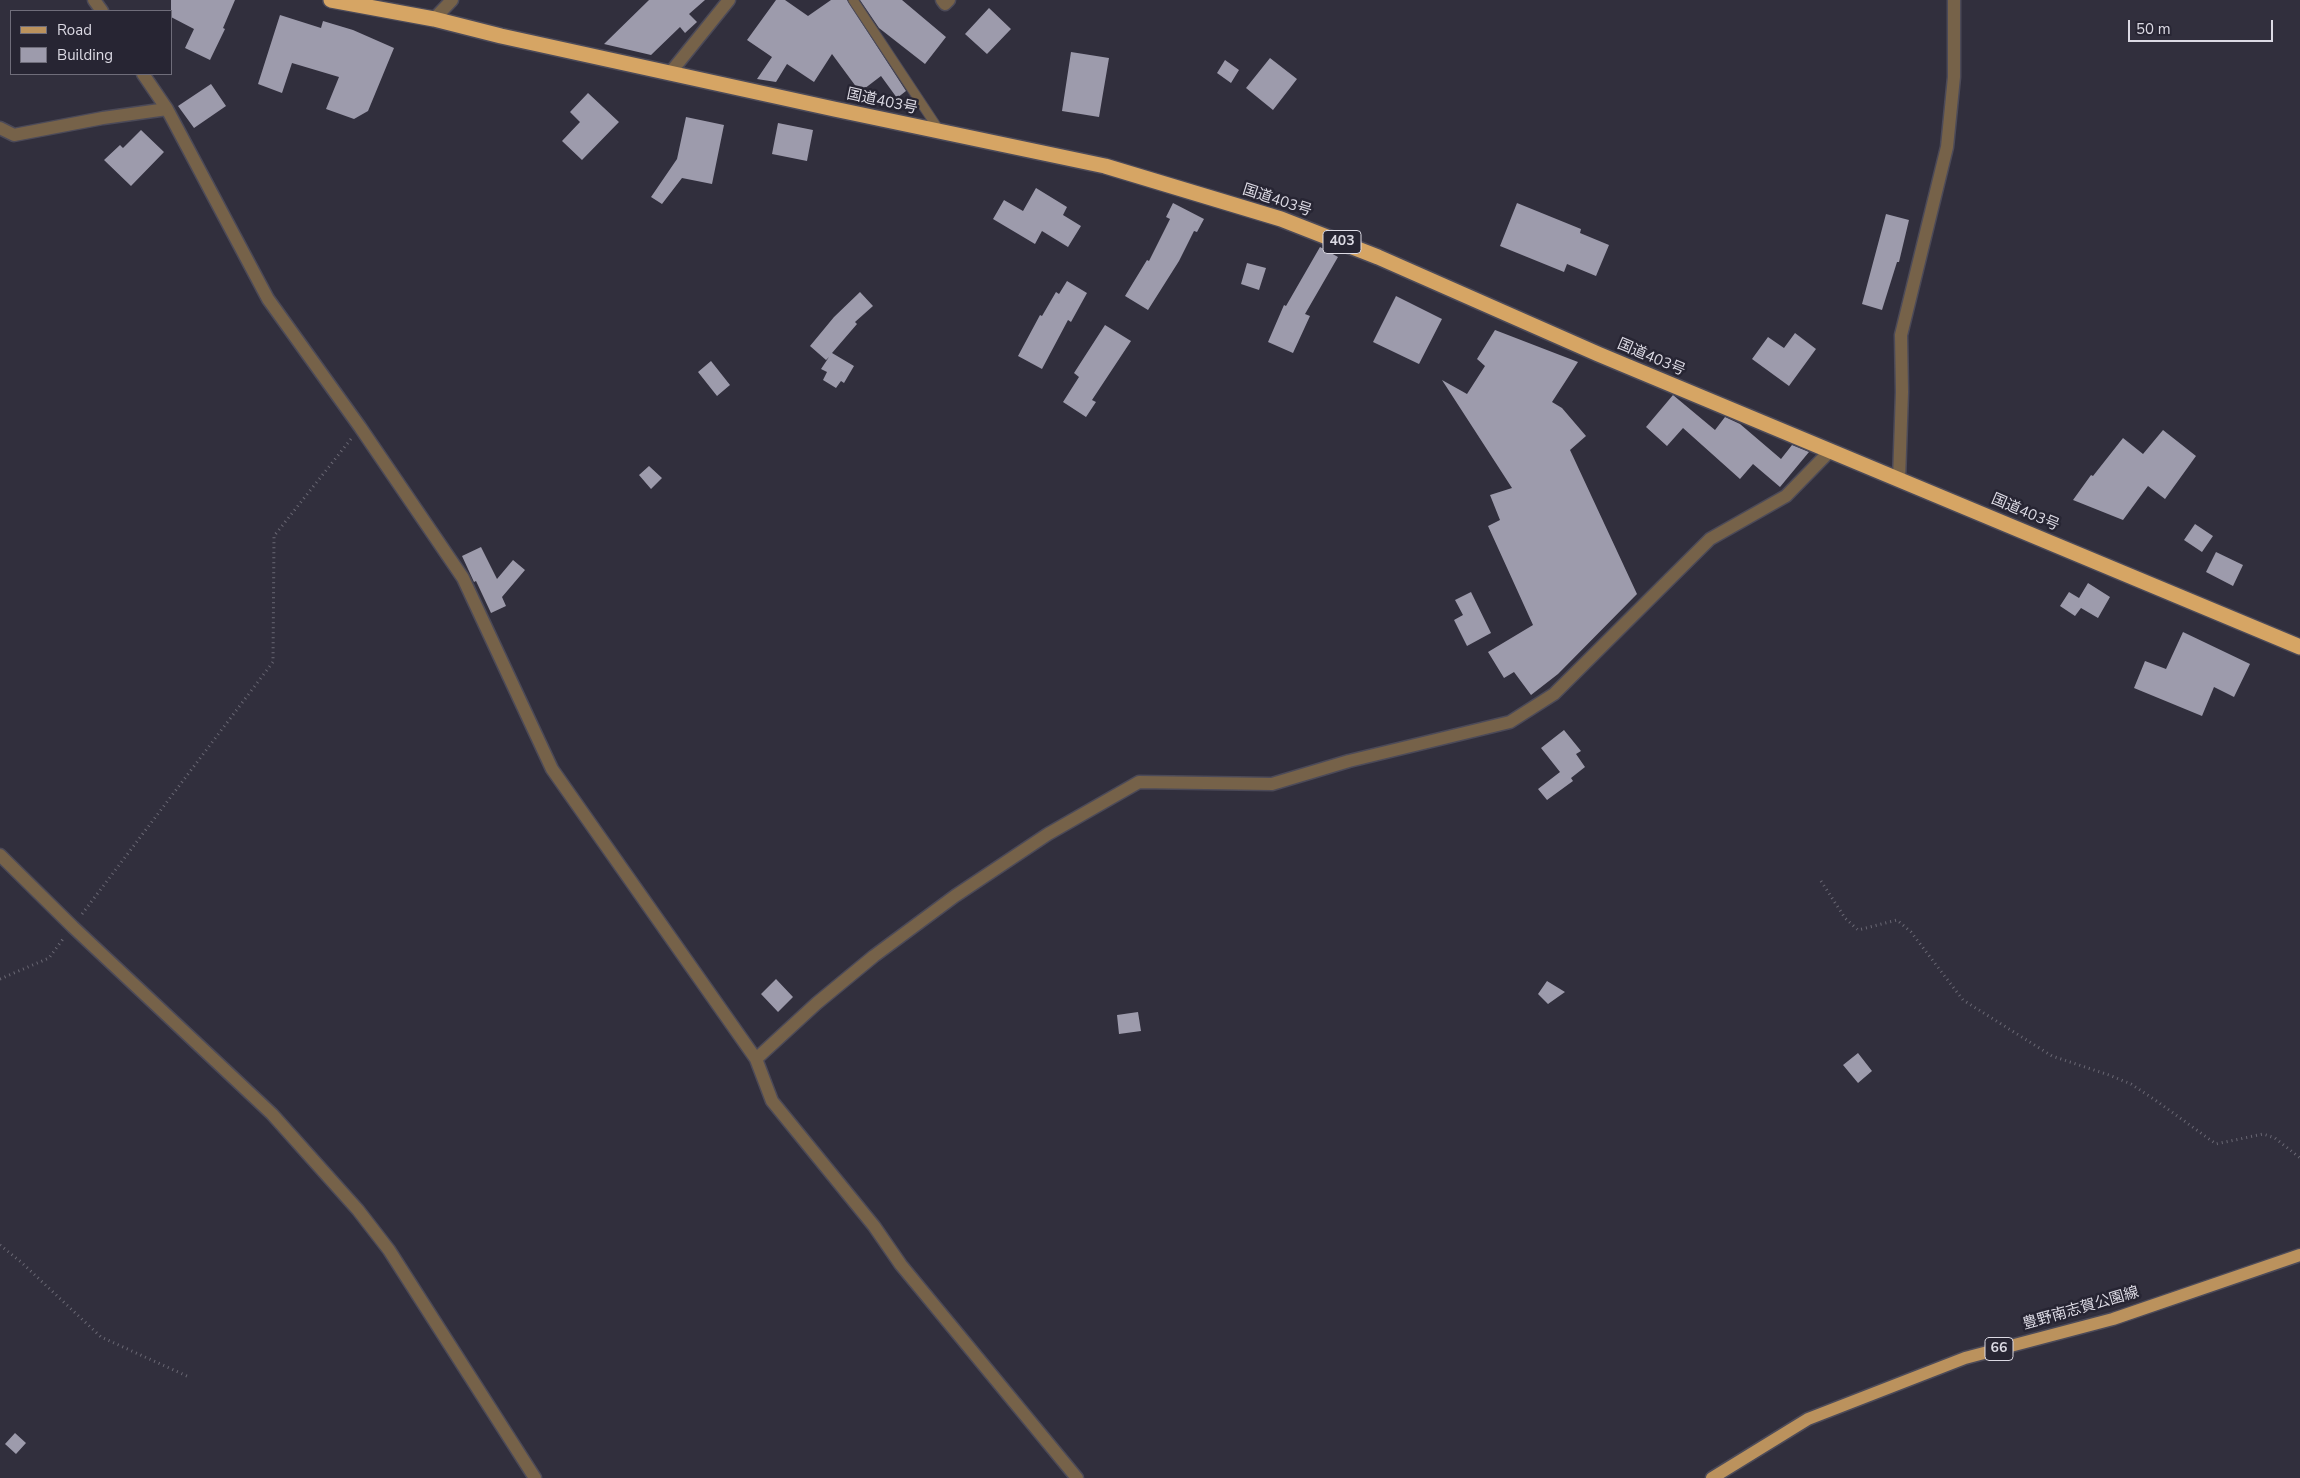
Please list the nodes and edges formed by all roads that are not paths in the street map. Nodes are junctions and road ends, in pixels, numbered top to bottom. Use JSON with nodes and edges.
{"nodes":[{"id":1,"x":331,"y":0,"type":"edge"},
{"id":2,"x":452,"y":0,"type":"edge"},
{"id":3,"x":729,"y":0,"type":"edge"},
{"id":4,"x":853,"y":0,"type":"edge"},
{"id":5,"x":942,"y":0,"type":"edge"},
{"id":6,"x":949,"y":0,"type":"edge"},
{"id":7,"x":1954,"y":0,"type":"edge"},
{"id":8,"x":434,"y":19,"type":"junction"},
{"id":9,"x":670,"y":73,"type":"junction"},
{"id":10,"x":144,"y":75,"type":"edge"},
{"id":11,"x":167,"y":109,"type":"junction"},
{"id":12,"x":0,"y":128,"type":"edge"},
{"id":13,"x":941,"y":133,"type":"junction"},
{"id":14,"x":1830,"y":451,"type":"junction"},
{"id":15,"x":1898,"y":478,"type":"junction"},
{"id":16,"x":2300,"y":647,"type":"edge"},
{"id":17,"x":0,"y":855,"type":"edge"},
{"id":18,"x":756,"y":1059,"type":"junction"},
{"id":19,"x":2300,"y":1255,"type":"edge"},
{"id":20,"x":535,"y":1478,"type":"edge"},
{"id":21,"x":1077,"y":1478,"type":"edge"},
{"id":22,"x":1712,"y":1478,"type":"edge"}],
"edges":[{"from":1,"to":8,"type":"highway","name":"国道403号","number":"403"},
{"from":2,"to":8,"type":"street"},
{"from":3,"to":9,"type":"street"},
{"from":4,"to":13,"type":"lane"},
{"from":5,"to":6,"type":"street"},
{"from":7,"to":15,"type":"street"},
{"from":8,"to":9,"type":"highway","name":"国道403号","number":"403"},
{"from":9,"to":13,"type":"highway","name":"国道403号","number":"403"},
{"from":10,"to":11,"type":"street"},
{"from":11,"to":12,"type":"street"},
{"from":11,"to":18,"type":"street"},
{"from":13,"to":14,"type":"highway","name":"国道403号","number":"403"},
{"from":14,"to":15,"type":"highway","name":"国道403号","number":"403"},
{"from":14,"to":18,"type":"street"},
{"from":15,"to":16,"type":"highway","name":"国道403号","number":"403"},
{"from":17,"to":20,"type":"street"},
{"from":18,"to":21,"type":"street"},
{"from":19,"to":22,"type":"main road","name":"豊野南志賀公園線","number":"66"}]}
